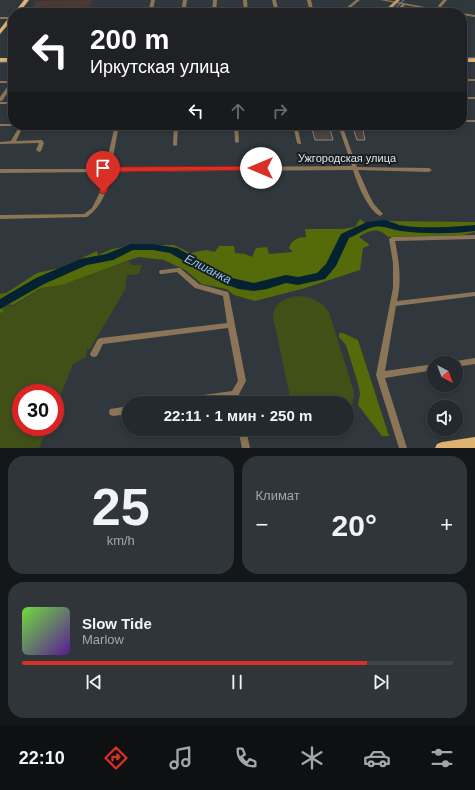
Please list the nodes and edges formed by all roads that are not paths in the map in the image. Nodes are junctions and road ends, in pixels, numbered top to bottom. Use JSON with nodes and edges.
{"nodes":[{"id":1,"x":26,"y":0,"type":"edge"},
{"id":2,"x":358,"y":0,"type":"edge"},
{"id":3,"x":382,"y":0,"type":"edge"},
{"id":4,"x":445,"y":0,"type":"edge"},
{"id":5,"x":397,"y":1,"type":"edge"},
{"id":6,"x":404,"y":4,"type":"junction"},
{"id":7,"x":440,"y":6,"type":"dead end"},
{"id":8,"x":20,"y":8,"type":"edge"},
{"id":9,"x":348,"y":8,"type":"edge"},
{"id":10,"x":389,"y":8,"type":"edge"},
{"id":11,"x":400,"y":8,"type":"edge"},
{"id":12,"x":427,"y":8,"type":"edge"},
{"id":13,"x":8,"y":22,"type":"edge"},
{"id":14,"x":0,"y":32,"type":"edge"},
{"id":15,"x":8,"y":89,"type":"edge"},
{"id":16,"x":0,"y":100,"type":"edge"},
{"id":17,"x":19,"y":130,"type":"edge"},
{"id":18,"x":116,"y":130,"type":"edge"},
{"id":19,"x":176,"y":130,"type":"edge"},
{"id":20,"x":236,"y":130,"type":"edge"},
{"id":21,"x":296,"y":130,"type":"edge"},
{"id":22,"x":342,"y":130,"type":"edge"},
{"id":23,"x":13,"y":142,"type":"junction"},
{"id":24,"x":237,"y":142,"type":"dead end"},
{"id":25,"x":0,"y":143,"type":"edge"},
{"id":26,"x":299,"y":143,"type":"dead end"},
{"id":27,"x":175,"y":145,"type":"dead end"},
{"id":28,"x":39,"y":150,"type":"dead end"},
{"id":29,"x":354,"y":168,"type":"junction"},
{"id":30,"x":107,"y":170,"type":"junction"},
{"id":31,"x":429,"y":170,"type":"dead end"},
{"id":32,"x":0,"y":171,"type":"edge"},
{"id":33,"x":380,"y":214,"type":"dead end"},
{"id":34,"x":0,"y":217,"type":"edge"},
{"id":35,"x":475,"y":237,"type":"edge"},
{"id":36,"x":162,"y":272,"type":"dead end"},
{"id":37,"x":475,"y":294,"type":"edge"},
{"id":38,"x":393,"y":304,"type":"junction"},
{"id":39,"x":231,"y":325,"type":"junction"},
{"id":40,"x":94,"y":354,"type":"dead end"},
{"id":41,"x":475,"y":361,"type":"edge"},
{"id":42,"x":463,"y":363,"type":"edge"},
{"id":43,"x":427,"y":368,"type":"edge"},
{"id":44,"x":380,"y":375,"type":"junction"},
{"id":45,"x":235,"y":394,"type":"joint"},
{"id":46,"x":221,"y":396,"type":"edge"},
{"id":47,"x":122,"y":411,"type":"edge"},
{"id":48,"x":113,"y":412,"type":"dead end"},
{"id":49,"x":243,"y":436,"type":"edge"},
{"id":50,"x":475,"y":443,"type":"edge"},
{"id":51,"x":246,"y":448,"type":"edge"},
{"id":52,"x":403,"y":448,"type":"edge"},
{"id":53,"x":442,"y":448,"type":"edge"}],
"edges":[{"from":1,"to":8,"type":"main road"},
{"from":2,"to":9,"type":"street"},
{"from":3,"to":5,"type":"street"},
{"from":4,"to":7,"type":"street"},
{"from":5,"to":6,"type":"street"},
{"from":5,"to":10,"type":"street"},
{"from":6,"to":11,"type":"street"},
{"from":6,"to":12,"type":"street"},
{"from":13,"to":14,"type":"main road"},
{"from":15,"to":16,"type":"street"},
{"from":17,"to":23,"type":"street"},
{"from":18,"to":30,"type":"street"},
{"from":19,"to":27,"type":"street"},
{"from":20,"to":24,"type":"street"},
{"from":21,"to":26,"type":"street"},
{"from":22,"to":29,"type":"street"},
{"from":23,"to":25,"type":"street"},
{"from":23,"to":28,"type":"street"},
{"from":29,"to":30,"type":"street","name":"Ужгородская улица"},
{"from":29,"to":31,"type":"street","name":"Ужгородская улица"},
{"from":29,"to":33,"type":"street"},
{"from":30,"to":32,"type":"street","name":"Ужгородская улица"},
{"from":30,"to":34,"type":"street"},
{"from":35,"to":38,"type":"street"},
{"from":36,"to":39,"type":"street"},
{"from":37,"to":38,"type":"street"},
{"from":38,"to":44,"type":"street"},
{"from":39,"to":40,"type":"street"},
{"from":39,"to":45,"type":"street"},
{"from":41,"to":42,"type":"street"},
{"from":43,"to":44,"type":"street"},
{"from":44,"to":52,"type":"street"},
{"from":45,"to":46,"type":"street"},
{"from":47,"to":48,"type":"street"},
{"from":49,"to":51,"type":"street"},
{"from":50,"to":53,"type":"main road"}]}
